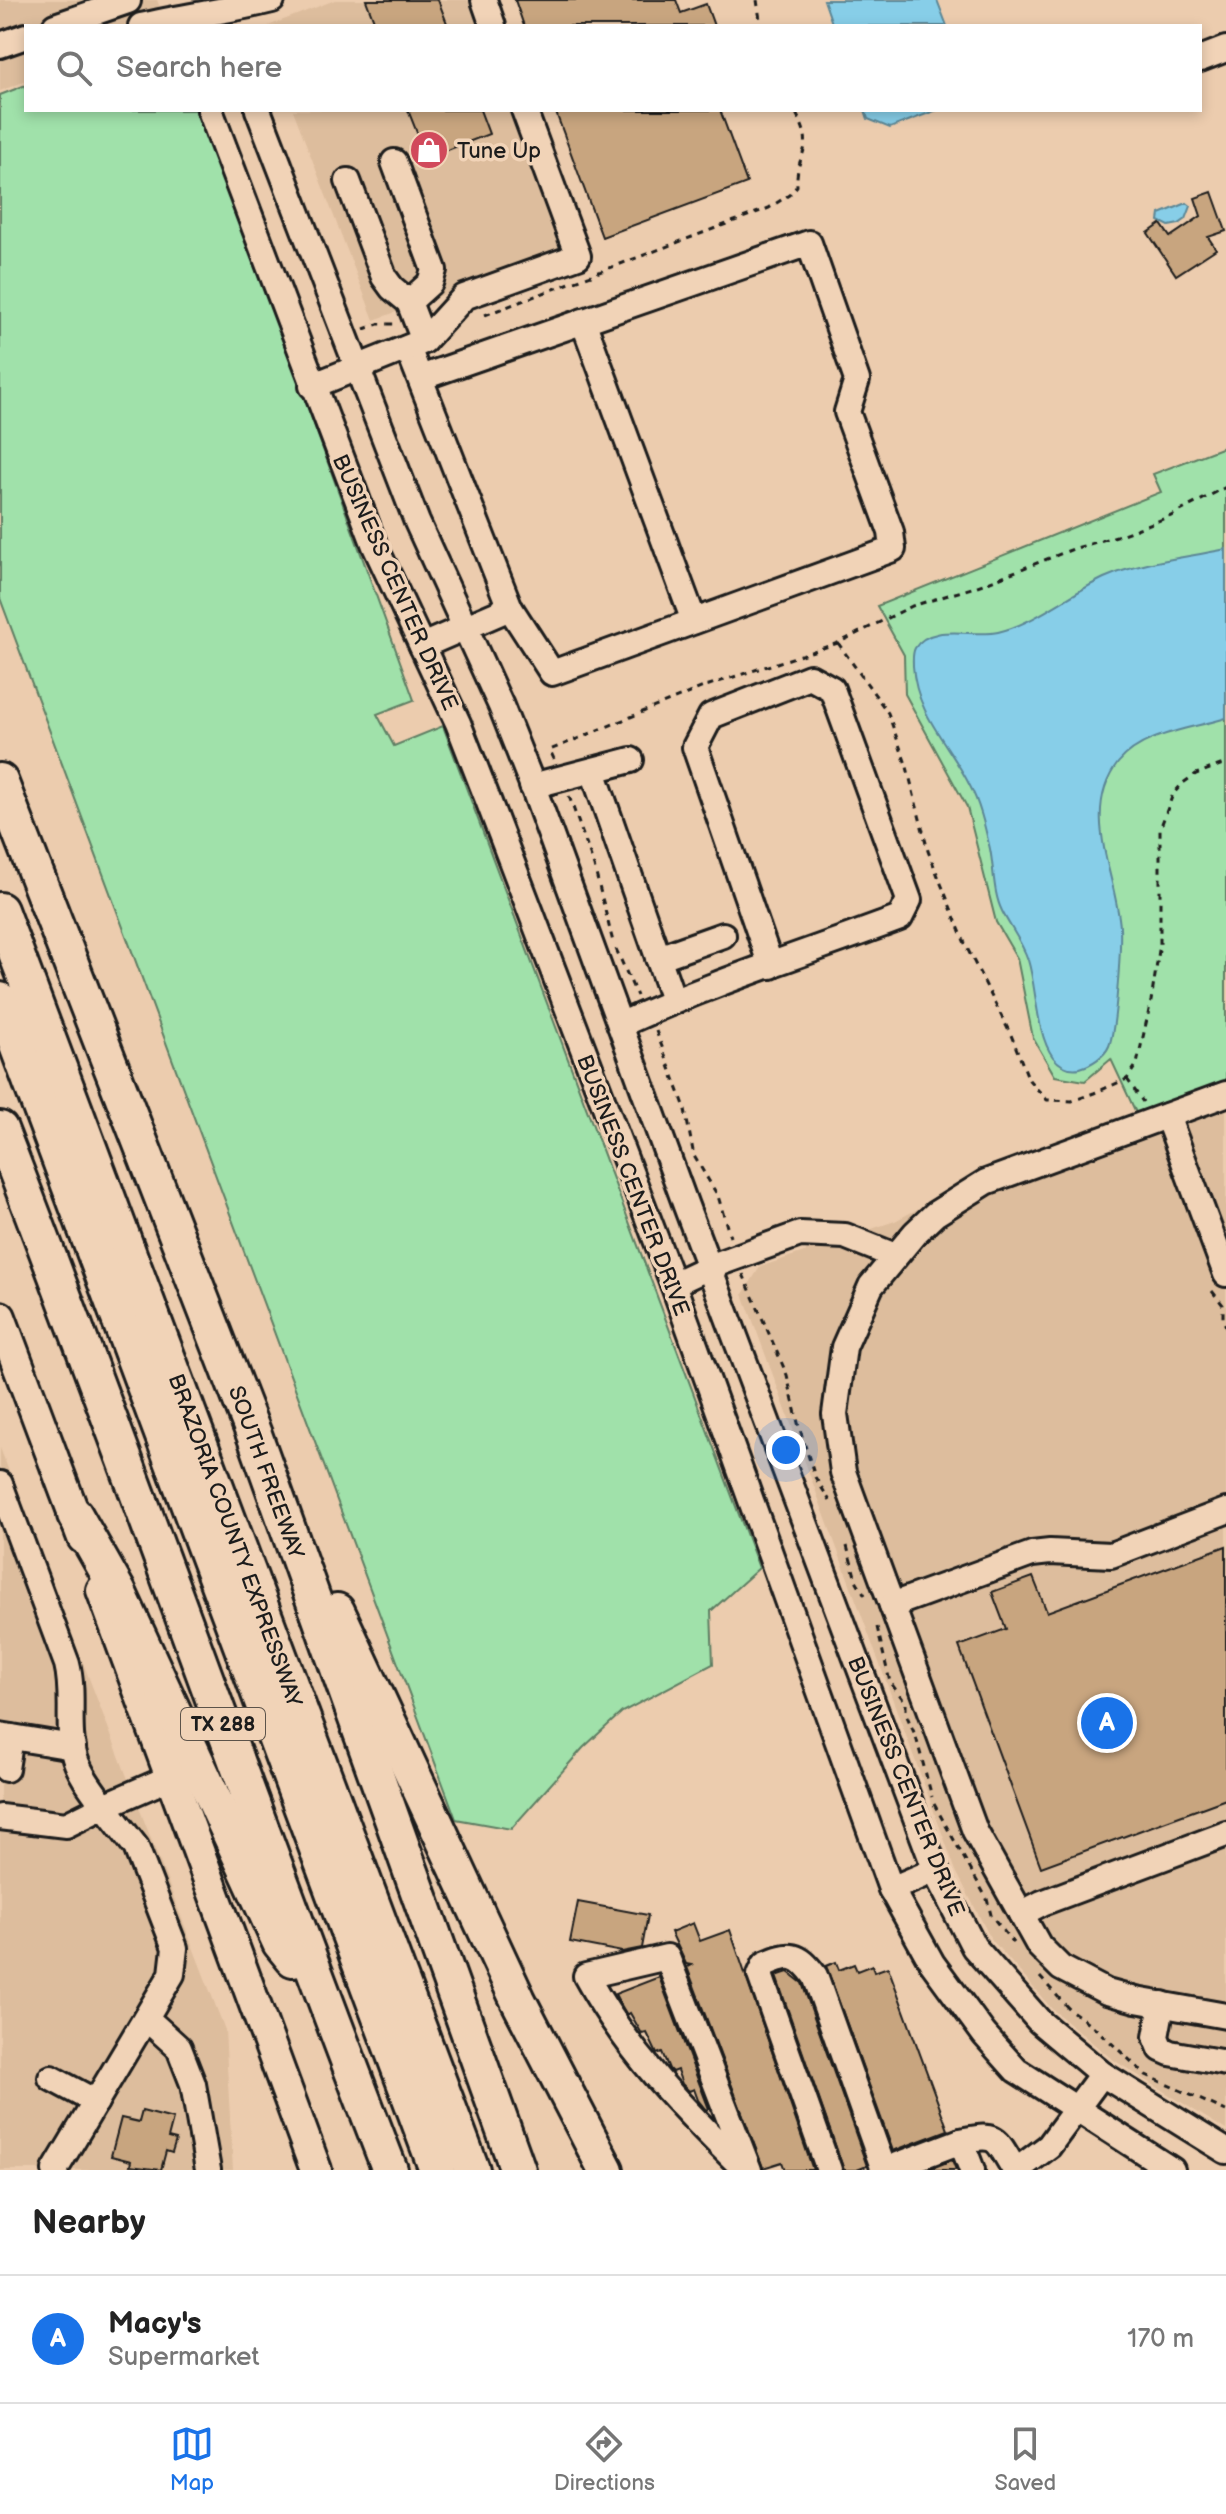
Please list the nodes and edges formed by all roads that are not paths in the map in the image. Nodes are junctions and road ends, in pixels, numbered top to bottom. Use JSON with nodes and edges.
{"nodes":[{"id":1,"x":272,"y":0,"type":"edge"},
{"id":2,"x":484,"y":0,"type":"edge"},
{"id":3,"x":116,"y":2,"type":"edge"},
{"id":4,"x":221,"y":13,"type":"edge"},
{"id":5,"x":175,"y":15,"type":"edge"},
{"id":6,"x":60,"y":24,"type":"edge"},
{"id":7,"x":137,"y":24,"type":"edge"},
{"id":8,"x":146,"y":24,"type":"edge"},
{"id":9,"x":492,"y":24,"type":"edge"},
{"id":10,"x":24,"y":37,"type":"edge"},
{"id":11,"x":0,"y":45,"type":"edge"},
{"id":12,"x":1226,"y":49,"type":"edge"},
{"id":13,"x":1202,"y":58,"type":"edge"},
{"id":14,"x":211,"y":112,"type":"edge"},
{"id":15,"x":259,"y":112,"type":"edge"},
{"id":16,"x":525,"y":112,"type":"edge"},
{"id":17,"x":394,"y":162,"type":"dead end"},
{"id":18,"x":348,"y":181,"type":"dead end"},
{"id":19,"x":409,"y":302,"type":"junction"},
{"id":20,"x":583,"y":321,"type":"junction"},
{"id":21,"x":416,"y":344,"type":"junction"},
{"id":22,"x":358,"y":367,"type":"junction"},
{"id":23,"x":420,"y":378,"type":"junction"},
{"id":24,"x":312,"y":386,"type":"junction"},
{"id":25,"x":510,"y":608,"type":"junction"},
{"id":26,"x":694,"y":621,"type":"junction"},
{"id":27,"x":464,"y":626,"type":"junction"},
{"id":28,"x":422,"y":646,"type":"junction"},
{"id":29,"x":631,"y":760,"type":"dead end"},
{"id":30,"x":593,"y":771,"type":"junction"},
{"id":31,"x":0,"y":781,"type":"edge"},
{"id":32,"x":532,"y":786,"type":"junction"},
{"id":33,"x":0,"y":910,"type":"edge"},
{"id":34,"x":723,"y":935,"type":"dead end"},
{"id":35,"x":658,"y":958,"type":"junction"},
{"id":36,"x":771,"y":966,"type":"junction"},
{"id":37,"x":0,"y":1000,"type":"edge"},
{"id":38,"x":673,"y":1000,"type":"junction"},
{"id":39,"x":620,"y":1025,"type":"junction"},
{"id":40,"x":1226,"y":1094,"type":"edge"},
{"id":41,"x":1167,"y":1116,"type":"junction"},
{"id":42,"x":0,"y":1129,"type":"edge"},
{"id":43,"x":895,"y":1256,"type":"junction"},
{"id":44,"x":709,"y":1267,"type":"junction"},
{"id":45,"x":1226,"y":1274,"type":"edge"},
{"id":46,"x":57,"y":1277,"type":"junction"},
{"id":47,"x":673,"y":1284,"type":"junction"},
{"id":48,"x":0,"y":1317,"type":"edge"},
{"id":49,"x":255,"y":1437,"type":"junction"},
{"id":50,"x":0,"y":1484,"type":"edge"},
{"id":51,"x":1226,"y":1511,"type":"edge"},
{"id":52,"x":75,"y":1515,"type":"junction"},
{"id":53,"x":10,"y":1544,"type":"edge"},
{"id":54,"x":880,"y":1603,"type":"junction"},
{"id":55,"x":6,"y":1736,"type":"edge"},
{"id":56,"x":73,"y":1747,"type":"junction"},
{"id":57,"x":6,"y":1769,"type":"dead end"},
{"id":58,"x":171,"y":1777,"type":"junction"},
{"id":59,"x":104,"y":1806,"type":"junction"},
{"id":60,"x":0,"y":1817,"type":"edge"},
{"id":61,"x":1226,"y":1834,"type":"edge"},
{"id":62,"x":936,"y":1870,"type":"junction"},
{"id":63,"x":891,"y":1889,"type":"junction"},
{"id":64,"x":1021,"y":1914,"type":"junction"},
{"id":65,"x":324,"y":2000,"type":"junction"},
{"id":66,"x":1162,"y":2004,"type":"junction"},
{"id":67,"x":1226,"y":2016,"type":"edge"},
{"id":68,"x":146,"y":2018,"type":"junction"},
{"id":69,"x":386,"y":2034,"type":"junction"},
{"id":70,"x":1226,"y":2063,"type":"edge"},
{"id":71,"x":1102,"y":2074,"type":"junction"},
{"id":72,"x":51,"y":2078,"type":"dead end"},
{"id":73,"x":96,"y":2102,"type":"junction"},
{"id":74,"x":1075,"y":2108,"type":"junction"},
{"id":75,"x":961,"y":2141,"type":"junction"},
{"id":76,"x":1226,"y":2151,"type":"edge"},
{"id":77,"x":55,"y":2170,"type":"edge"},
{"id":78,"x":208,"y":2170,"type":"edge"},
{"id":79,"x":316,"y":2170,"type":"edge"},
{"id":80,"x":390,"y":2170,"type":"edge"},
{"id":81,"x":437,"y":2170,"type":"edge"},
{"id":82,"x":472,"y":2170,"type":"edge"},
{"id":83,"x":492,"y":2170,"type":"edge"},
{"id":84,"x":518,"y":2170,"type":"edge"},
{"id":85,"x":606,"y":2170,"type":"edge"},
{"id":86,"x":747,"y":2170,"type":"edge"},
{"id":87,"x":829,"y":2170,"type":"edge"},
{"id":88,"x":885,"y":2170,"type":"edge"},
{"id":89,"x":972,"y":2170,"type":"edge"},
{"id":90,"x":1016,"y":2170,"type":"edge"},
{"id":91,"x":1172,"y":2170,"type":"edge"}],
"edges":[{"from":1,"to":4,"type":"street"},
{"from":2,"to":9,"type":"street"},
{"from":3,"to":6,"type":"street"},
{"from":3,"to":7,"type":"street"},
{"from":4,"to":5,"type":"street"},
{"from":5,"to":8,"type":"street"},
{"from":10,"to":11,"type":"street"},
{"from":12,"to":13,"type":"street"},
{"from":14,"to":24,"type":"street","name":"BUSINESS CENTER DRIVE"},
{"from":15,"to":22,"type":"street","name":"BUSINESS CENTER DRIVE"},
{"from":16,"to":21,"type":"street"},
{"from":17,"to":19,"type":"street"},
{"from":18,"to":19,"type":"street"},
{"from":19,"to":21,"type":"street"},
{"from":20,"to":23,"type":"street"},
{"from":20,"to":26,"type":"street"},
{"from":20,"to":26,"type":"street"},
{"from":21,"to":22,"type":"street"},
{"from":21,"to":23,"type":"street"},
{"from":22,"to":24,"type":"street"},
{"from":22,"to":27,"type":"street","name":"BUSINESS CENTER DRIVE"},
{"from":23,"to":25,"type":"street"},
{"from":24,"to":28,"type":"street","name":"BUSINESS CENTER DRIVE"},
{"from":25,"to":26,"type":"street"},
{"from":25,"to":27,"type":"street"},
{"from":27,"to":28,"type":"street"},
{"from":27,"to":32,"type":"street","name":"BUSINESS CENTER DRIVE"},
{"from":28,"to":47,"type":"street","name":"BUSINESS CENTER DRIVE"},
{"from":29,"to":30,"type":"street"},
{"from":30,"to":32,"type":"street"},
{"from":30,"to":35,"type":"street"},
{"from":31,"to":49,"type":"highway","name":"SOUTH FREEWAY"},
{"from":32,"to":39,"type":"street","name":"BUSINESS CENTER DRIVE"},
{"from":33,"to":82,"type":"highway","name":"BRAZORIA COUNTY EXPRESSWAY"},
{"from":34,"to":35,"type":"street"},
{"from":35,"to":38,"type":"street"},
{"from":36,"to":36,"type":"street"},
{"from":36,"to":38,"type":"street"},
{"from":37,"to":69,"type":"highway","name":"BRAZORIA COUNTY EXPRESSWAY"},
{"from":38,"to":39,"type":"street"},
{"from":39,"to":44,"type":"street","name":"BUSINESS CENTER DRIVE"},
{"from":40,"to":41,"type":"street"},
{"from":41,"to":43,"type":"street"},
{"from":41,"to":45,"type":"street"},
{"from":42,"to":46,"type":"highway","number":"TX 288"},
{"from":43,"to":44,"type":"street"},
{"from":43,"to":54,"type":"street"},
{"from":44,"to":47,"type":"street"},
{"from":44,"to":62,"type":"street","name":"BUSINESS CENTER DRIVE"},
{"from":46,"to":65,"type":"highway","number":"TX 288"},
{"from":46,"to":69,"type":"highway"},
{"from":47,"to":63,"type":"street","name":"BUSINESS CENTER DRIVE"},
{"from":48,"to":52,"type":"main road"},
{"from":49,"to":83,"type":"highway"},
{"from":49,"to":84,"type":"highway","name":"SOUTH FREEWAY"},
{"from":49,"to":85,"type":"highway"},
{"from":50,"to":53,"type":"street"},
{"from":51,"to":54,"type":"street"},
{"from":52,"to":58,"type":"main road"},
{"from":52,"to":65,"type":"highway"},
{"from":53,"to":56,"type":"street"},
{"from":54,"to":64,"type":"street"},
{"from":55,"to":56,"type":"street"},
{"from":55,"to":57,"type":"street"},
{"from":56,"to":59,"type":"street"},
{"from":58,"to":59,"type":"street"},
{"from":58,"to":79,"type":"main road"},
{"from":59,"to":60,"type":"street"},
{"from":59,"to":68,"type":"street"},
{"from":61,"to":64,"type":"street"},
{"from":62,"to":63,"type":"street"},
{"from":62,"to":71,"type":"street","name":"BUSINESS CENTER DRIVE"},
{"from":63,"to":74,"type":"street","name":"BUSINESS CENTER DRIVE"},
{"from":64,"to":66,"type":"street"},
{"from":65,"to":80,"type":"highway","number":"TX 288"},
{"from":66,"to":67,"type":"street"},
{"from":66,"to":70,"type":"street"},
{"from":68,"to":73,"type":"street"},
{"from":68,"to":78,"type":"street"},
{"from":69,"to":81,"type":"highway","name":"BRAZORIA COUNTY EXPRESSWAY"},
{"from":71,"to":74,"type":"street"},
{"from":71,"to":76,"type":"street","name":"BUSINESS CENTER DRIVE"},
{"from":72,"to":73,"type":"street"},
{"from":73,"to":77,"type":"street"},
{"from":74,"to":90,"type":"street"},
{"from":74,"to":91,"type":"street","name":"BUSINESS CENTER DRIVE"},
{"from":75,"to":88,"type":"street"},
{"from":75,"to":89,"type":"street"},
{"from":75,"to":90,"type":"street"},
{"from":86,"to":86,"type":"street"},
{"from":87,"to":88,"type":"street"}]}
